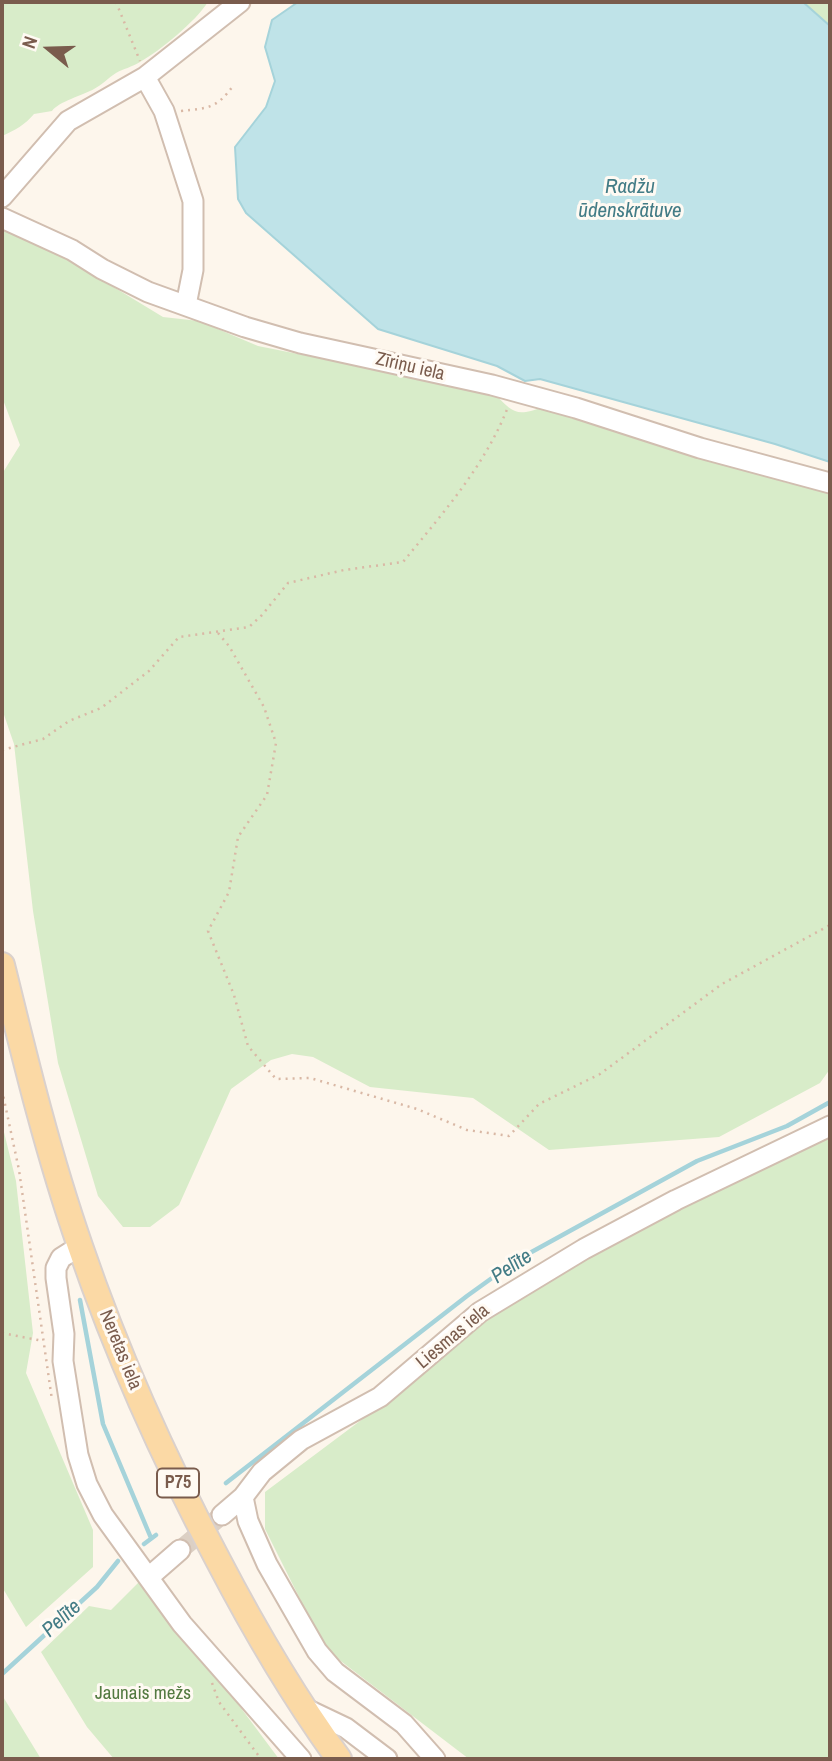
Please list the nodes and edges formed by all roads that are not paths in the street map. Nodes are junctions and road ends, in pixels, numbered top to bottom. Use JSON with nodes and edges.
{"nodes":[{"id":1,"x":240,"y":2,"type":"edge"},
{"id":2,"x":145,"y":77,"type":"junction"},
{"id":3,"x":2,"y":197,"type":"edge"},
{"id":4,"x":2,"y":218,"type":"edge"},
{"id":5,"x":186,"y":305,"type":"junction"},
{"id":6,"x":830,"y":483,"type":"edge"},
{"id":7,"x":2,"y":965,"type":"edge"},
{"id":8,"x":830,"y":1126,"type":"edge"},
{"id":9,"x":80,"y":1246,"type":"junction"},
{"id":10,"x":243,"y":1497,"type":"junction"},
{"id":11,"x":222,"y":1515,"type":"tunnel mouth"},
{"id":12,"x":180,"y":1550,"type":"tunnel mouth"},
{"id":13,"x":149,"y":1577,"type":"junction"},
{"id":14,"x":304,"y":1708,"type":"junction"},
{"id":15,"x":301,"y":1759,"type":"edge"},
{"id":16,"x":339,"y":1759,"type":"edge"},
{"id":17,"x":387,"y":1759,"type":"edge"},
{"id":18,"x":435,"y":1759,"type":"edge"}],
"edges":[{"from":1,"to":2,"type":"street"},
{"from":2,"to":3,"type":"street"},
{"from":2,"to":5,"type":"street"},
{"from":4,"to":5,"type":"street","name":"Zīriņu iela"},
{"from":5,"to":6,"type":"street","name":"Zīriņu iela"},
{"from":7,"to":9,"type":"main road","name":"Neretas iela","number":"P75"},
{"from":8,"to":10,"type":"street","name":"Liesmas iela"},
{"from":9,"to":13,"type":"street"},
{"from":9,"to":14,"type":"main road","name":"Neretas iela","number":"P75"},
{"from":10,"to":11,"type":"street","name":"Liesmas iela"},
{"from":10,"to":18,"type":"street"},
{"from":12,"to":13,"type":"street"},
{"from":13,"to":15,"type":"street"},
{"from":14,"to":16,"type":"main road","number":"P75"},
{"from":14,"to":17,"type":"street"}]}
